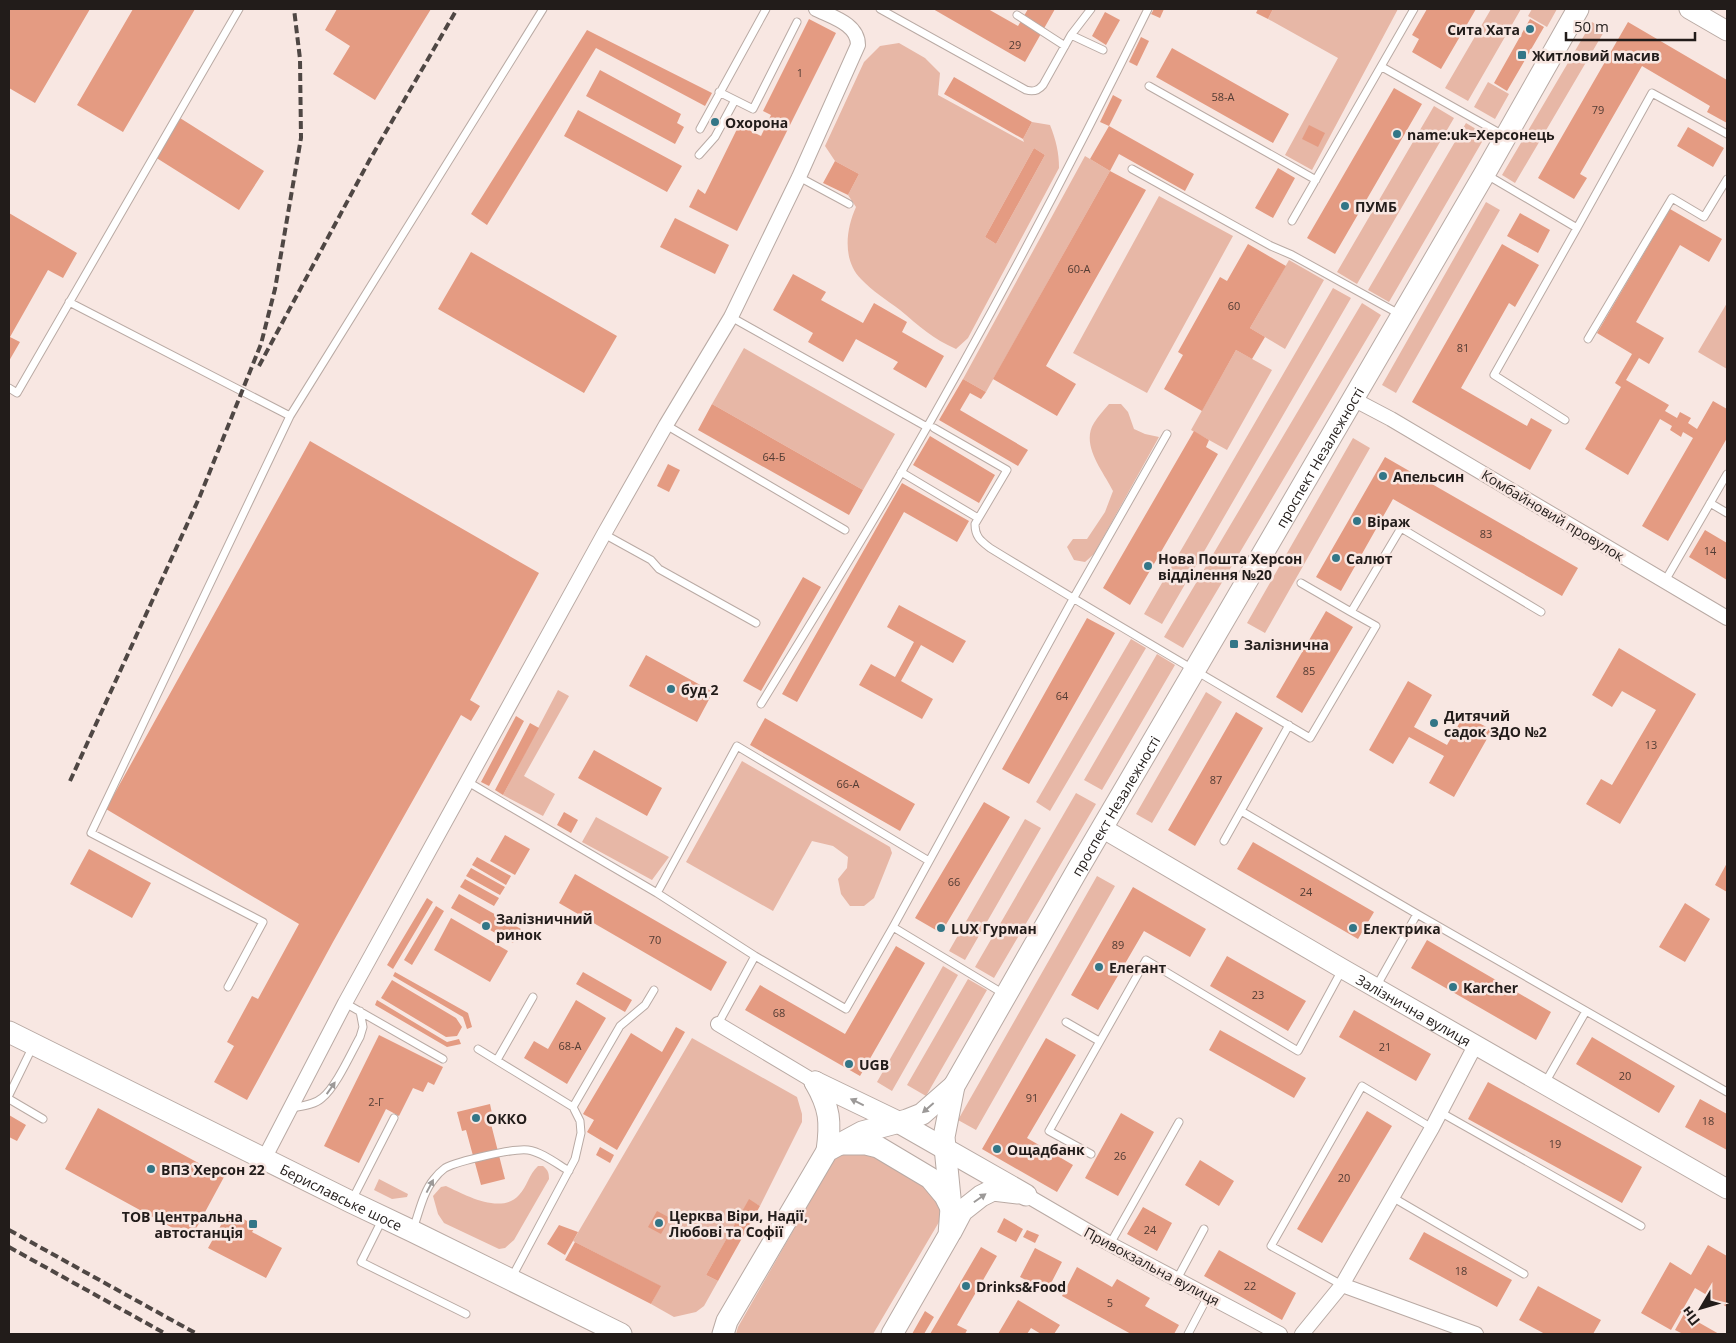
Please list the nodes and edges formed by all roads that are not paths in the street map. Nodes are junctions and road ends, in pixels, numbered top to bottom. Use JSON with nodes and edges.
{"nodes":[{"id":1,"x":239,"y":9,"type":"edge"},
{"id":2,"x":543,"y":9,"type":"edge"},
{"id":3,"x":766,"y":9,"type":"edge"},
{"id":4,"x":816,"y":9,"type":"edge"},
{"id":5,"x":880,"y":9,"type":"edge"},
{"id":6,"x":1091,"y":9,"type":"edge"},
{"id":7,"x":1148,"y":9,"type":"edge"},
{"id":8,"x":1414,"y":9,"type":"edge"},
{"id":9,"x":1578,"y":9,"type":"edge"},
{"id":10,"x":1689,"y":9,"type":"edge"},
{"id":11,"x":1017,"y":15,"type":"dead end"},
{"id":12,"x":796,"y":22,"type":"dead end"},
{"id":13,"x":1727,"y":31,"type":"edge"},
{"id":14,"x":1071,"y":35,"type":"junction"},
{"id":15,"x":1065,"y":46,"type":"junction"},
{"id":16,"x":1103,"y":50,"type":"dead end"},
{"id":17,"x":1382,"y":67,"type":"junction"},
{"id":18,"x":1150,"y":86,"type":"dead end"},
{"id":19,"x":719,"y":92,"type":"junction"},
{"id":20,"x":735,"y":100,"type":"junction"},
{"id":21,"x":700,"y":129,"type":"dead end"},
{"id":22,"x":1727,"y":134,"type":"edge"},
{"id":23,"x":1505,"y":136,"type":"junction"},
{"id":24,"x":699,"y":155,"type":"dead end"},
{"id":25,"x":1132,"y":170,"type":"dead end"},
{"id":26,"x":1485,"y":173,"type":"junction"},
{"id":27,"x":799,"y":177,"type":"junction"},
{"id":28,"x":1727,"y":179,"type":"edge"},
{"id":29,"x":1316,"y":180,"type":"junction"},
{"id":30,"x":849,"y":204,"type":"dead end"},
{"id":31,"x":1292,"y":221,"type":"dead end"},
{"id":32,"x":1578,"y":228,"type":"junction"},
{"id":33,"x":69,"y":302,"type":"junction"},
{"id":34,"x":1401,"y":315,"type":"junction"},
{"id":35,"x":731,"y":317,"type":"junction"},
{"id":36,"x":1588,"y":339,"type":"dead end"},
{"id":37,"x":9,"y":388,"type":"edge"},
{"id":38,"x":1353,"y":399,"type":"junction"},
{"id":39,"x":290,"y":416,"type":"junction"},
{"id":40,"x":1565,"y":420,"type":"dead end"},
{"id":41,"x":666,"y":425,"type":"junction"},
{"id":42,"x":930,"y":427,"type":"junction"},
{"id":43,"x":1167,"y":434,"type":"dead end"},
{"id":44,"x":902,"y":472,"type":"junction"},
{"id":45,"x":1727,"y":474,"type":"edge"},
{"id":46,"x":1710,"y":503,"type":"junction"},
{"id":47,"x":1727,"y":513,"type":"edge"},
{"id":48,"x":978,"y":518,"type":"junction"},
{"id":49,"x":845,"y":530,"type":"dead end"},
{"id":50,"x":604,"y":534,"type":"junction"},
{"id":51,"x":1664,"y":581,"type":"junction"},
{"id":52,"x":1301,"y":583,"type":"dead end"},
{"id":53,"x":1073,"y":599,"type":"junction"},
{"id":54,"x":1351,"y":612,"type":"junction"},
{"id":55,"x":1542,"y":612,"type":"dead end"},
{"id":56,"x":1727,"y":618,"type":"edge"},
{"id":57,"x":756,"y":623,"type":"dead end"},
{"id":58,"x":1194,"y":670,"type":"junction"},
{"id":59,"x":761,"y":704,"type":"dead end"},
{"id":60,"x":1289,"y":726,"type":"junction"},
{"id":61,"x":468,"y":782,"type":"junction"},
{"id":62,"x":1241,"y":811,"type":"junction"},
{"id":63,"x":1102,"y":828,"type":"junction"},
{"id":64,"x":1224,"y":841,"type":"dead end"},
{"id":65,"x":929,"y":861,"type":"junction"},
{"id":66,"x":657,"y":893,"type":"junction"},
{"id":67,"x":1416,"y":914,"type":"junction"},
{"id":68,"x":893,"y":927,"type":"junction"},
{"id":69,"x":755,"y":956,"type":"junction"},
{"id":70,"x":1343,"y":969,"type":"junction"},
{"id":71,"x":228,"y":986,"type":"dead end"},
{"id":72,"x":1376,"y":988,"type":"junction"},
{"id":73,"x":654,"y":990,"type":"dead end"},
{"id":74,"x":1006,"y":995,"type":"junction"},
{"id":75,"x":533,"y":997,"type":"dead end"},
{"id":76,"x":345,"y":1003,"type":"junction"},
{"id":77,"x":360,"y":1011,"type":"junction"},
{"id":78,"x":1586,"y":1011,"type":"junction"},
{"id":79,"x":1066,"y":1022,"type":"dead end"},
{"id":80,"x":718,"y":1024,"type":"joint"},
{"id":81,"x":9,"y":1032,"type":"edge"},
{"id":82,"x":1099,"y":1041,"type":"junction"},
{"id":83,"x":1476,"y":1044,"type":"junction"},
{"id":84,"x":33,"y":1046,"type":"junction"},
{"id":85,"x":478,"y":1048,"type":"dead end"},
{"id":86,"x":443,"y":1059,"type":"dead end"},
{"id":87,"x":497,"y":1060,"type":"junction"},
{"id":88,"x":815,"y":1082,"type":"junction"},
{"id":89,"x":1544,"y":1083,"type":"junction"},
{"id":90,"x":954,"y":1086,"type":"junction"},
{"id":91,"x":1727,"y":1092,"type":"edge"},
{"id":92,"x":9,"y":1095,"type":"edge"},
{"id":93,"x":9,"y":1099,"type":"edge"},
{"id":94,"x":574,"y":1107,"type":"junction"},
{"id":95,"x":289,"y":1109,"type":"junction"},
{"id":96,"x":1440,"y":1112,"type":"junction"},
{"id":97,"x":394,"y":1118,"type":"dead end"},
{"id":98,"x":43,"y":1119,"type":"dead end"},
{"id":99,"x":898,"y":1122,"type":"junction"},
{"id":100,"x":1179,"y":1122,"type":"dead end"},
{"id":101,"x":1432,"y":1128,"type":"junction"},
{"id":102,"x":833,"y":1147,"type":"junction"},
{"id":103,"x":945,"y":1148,"type":"junction"},
{"id":104,"x":1091,"y":1154,"type":"dead end"},
{"id":105,"x":264,"y":1159,"type":"junction"},
{"id":106,"x":569,"y":1171,"type":"junction"},
{"id":107,"x":1727,"y":1189,"type":"edge"},
{"id":108,"x":1026,"y":1195,"type":"junction"},
{"id":109,"x":1392,"y":1198,"type":"junction"},
{"id":110,"x":351,"y":1202,"type":"junction"},
{"id":111,"x":951,"y":1203,"type":"junction"},
{"id":112,"x":384,"y":1218,"type":"junction"},
{"id":113,"x":1641,"y":1226,"type":"dead end"},
{"id":114,"x":1204,"y":1229,"type":"dead end"},
{"id":115,"x":412,"y":1231,"type":"junction"},
{"id":116,"x":949,"y":1234,"type":"junction"},
{"id":117,"x":1110,"y":1244,"type":"junction"},
{"id":118,"x":1524,"y":1274,"type":"dead end"},
{"id":119,"x":511,"y":1279,"type":"junction"},
{"id":120,"x":1177,"y":1279,"type":"junction"},
{"id":121,"x":1342,"y":1286,"type":"junction"},
{"id":122,"x":1208,"y":1296,"type":"junction"},
{"id":123,"x":466,"y":1314,"type":"dead end"},
{"id":124,"x":726,"y":1330,"type":"edge"},
{"id":125,"x":621,"y":1334,"type":"edge"},
{"id":126,"x":709,"y":1334,"type":"edge"},
{"id":127,"x":892,"y":1334,"type":"edge"},
{"id":128,"x":1188,"y":1334,"type":"edge"},
{"id":129,"x":1280,"y":1334,"type":"edge"},
{"id":130,"x":1302,"y":1334,"type":"edge"},
{"id":131,"x":1476,"y":1334,"type":"edge"}],
"edges":[{"from":1,"to":33,"type":"lane"},
{"from":2,"to":39,"type":"lane"},
{"from":3,"to":19,"type":"lane"},
{"from":4,"to":27,"type":"street"},
{"from":5,"to":15,"type":"lane"},
{"from":6,"to":14,"type":"lane"},
{"from":7,"to":42,"type":"lane"},
{"from":8,"to":17,"type":"lane"},
{"from":9,"to":23,"type":"main road","name":"проспект Незалежності"},
{"from":10,"to":13,"type":"street"},
{"from":11,"to":15,"type":"lane"},
{"from":12,"to":20,"type":"lane"},
{"from":14,"to":15,"type":"lane"},
{"from":14,"to":16,"type":"lane"},
{"from":17,"to":23,"type":"lane"},
{"from":17,"to":29,"type":"lane"},
{"from":18,"to":29,"type":"lane"},
{"from":19,"to":20,"type":"lane"},
{"from":19,"to":21,"type":"lane"},
{"from":20,"to":24,"type":"lane"},
{"from":22,"to":32,"type":"lane"},
{"from":23,"to":26,"type":"main road","name":"проспект Незалежності"},
{"from":25,"to":34,"type":"lane"},
{"from":26,"to":32,"type":"lane"},
{"from":26,"to":34,"type":"main road","name":"проспект Незалежності"},
{"from":27,"to":30,"type":"lane"},
{"from":27,"to":35,"type":"street"},
{"from":28,"to":36,"type":"lane"},
{"from":29,"to":31,"type":"lane"},
{"from":32,"to":40,"type":"lane"},
{"from":33,"to":37,"type":"lane"},
{"from":33,"to":39,"type":"lane"},
{"from":34,"to":38,"type":"main road","name":"проспект Незалежності"},
{"from":35,"to":41,"type":"street"},
{"from":35,"to":42,"type":"lane"},
{"from":38,"to":51,"type":"street","name":"Комбайновий провулок"},
{"from":38,"to":58,"type":"main road","name":"проспект Незалежності"},
{"from":39,"to":71,"type":"lane"},
{"from":41,"to":49,"type":"lane"},
{"from":41,"to":50,"type":"street"},
{"from":42,"to":44,"type":"lane"},
{"from":42,"to":48,"type":"lane"},
{"from":43,"to":53,"type":"lane"},
{"from":44,"to":48,"type":"lane"},
{"from":44,"to":59,"type":"lane"},
{"from":45,"to":46,"type":"lane"},
{"from":46,"to":47,"type":"lane"},
{"from":46,"to":51,"type":"lane"},
{"from":48,"to":53,"type":"lane"},
{"from":50,"to":57,"type":"lane"},
{"from":50,"to":61,"type":"street"},
{"from":51,"to":56,"type":"street","name":"Комбайновий провулок"},
{"from":52,"to":54,"type":"lane"},
{"from":53,"to":58,"type":"lane"},
{"from":53,"to":65,"type":"lane"},
{"from":54,"to":55,"type":"lane"},
{"from":54,"to":60,"type":"lane"},
{"from":58,"to":60,"type":"lane"},
{"from":58,"to":63,"type":"main road","name":"проспект Незалежності"},
{"from":60,"to":62,"type":"lane"},
{"from":61,"to":66,"type":"lane"},
{"from":61,"to":76,"type":"street"},
{"from":62,"to":64,"type":"lane"},
{"from":62,"to":67,"type":"lane"},
{"from":63,"to":70,"type":"street","name":"Залізнична вулиця"},
{"from":63,"to":74,"type":"main road","name":"проспект Незалежності"},
{"from":65,"to":66,"type":"lane"},
{"from":65,"to":68,"type":"lane"},
{"from":66,"to":69,"type":"lane"},
{"from":67,"to":72,"type":"lane"},
{"from":67,"to":78,"type":"lane"},
{"from":68,"to":69,"type":"lane"},
{"from":68,"to":74,"type":"lane"},
{"from":69,"to":80,"type":"lane"},
{"from":70,"to":72,"type":"street","name":"Залізнична вулиця"},
{"from":70,"to":82,"type":"lane"},
{"from":72,"to":83,"type":"street","name":"Залізнична вулиця"},
{"from":73,"to":94,"type":"lane"},
{"from":74,"to":90,"type":"main road","name":"проспект Незалежності"},
{"from":75,"to":87,"type":"lane"},
{"from":76,"to":77,"type":"lane"},
{"from":76,"to":95,"type":"street"},
{"from":77,"to":86,"type":"lane"},
{"from":95,"to":77,"type":"lane","one_way":true},
{"from":78,"to":89,"type":"lane"},
{"from":78,"to":91,"type":"lane"},
{"from":79,"to":82,"type":"lane"},
{"from":80,"to":88,"type":"street"},
{"from":81,"to":84,"type":"main road","name":"Бериславське шосе"},
{"from":82,"to":104,"type":"lane"},
{"from":83,"to":89,"type":"street","name":"Залізнична вулиця"},
{"from":83,"to":96,"type":"street"},
{"from":84,"to":92,"type":"lane"},
{"from":84,"to":105,"type":"main road","name":"Бериславське шосе"},
{"from":85,"to":87,"type":"lane"},
{"from":87,"to":94,"type":"lane"},
{"from":99,"to":88,"type":"main road","one_way":true},
{"from":88,"to":102,"type":"main road"},
{"from":89,"to":107,"type":"street","name":"Залізнична вулиця"},
{"from":90,"to":99,"type":"main road","name":"проспект Незалежності","one_way":true},
{"from":90,"to":103,"type":"main road","name":"проспект Незалежності"},
{"from":93,"to":98,"type":"lane"},
{"from":94,"to":106,"type":"lane"},
{"from":95,"to":105,"type":"street"},
{"from":96,"to":101,"type":"street"},
{"from":96,"to":113,"type":"lane"},
{"from":97,"to":110,"type":"lane"},
{"from":99,"to":102,"type":"main road","name":"проспект Незалежності"},
{"from":99,"to":103,"type":"main road"},
{"from":100,"to":117,"type":"lane"},
{"from":101,"to":109,"type":"street"},
{"from":101,"to":121,"type":"lane"},
{"from":102,"to":111,"type":"main road"},
{"from":102,"to":124,"type":"main road"},
{"from":103,"to":108,"type":"main road"},
{"from":103,"to":111,"type":"main road","name":"проспект Незалежності"},
{"from":105,"to":110,"type":"main road","name":"Бериславське шосе"},
{"from":115,"to":106,"type":"lane","one_way":true},
{"from":106,"to":119,"type":"lane"},
{"from":116,"to":108,"type":"main road","one_way":true},
{"from":108,"to":117,"type":"street","name":"Привокзальна вулиця"},
{"from":109,"to":118,"type":"lane"},
{"from":109,"to":121,"type":"street"},
{"from":110,"to":112,"type":"main road","name":"Бериславське шосе"},
{"from":111,"to":116,"type":"main road","name":"проспект Незалежності"},
{"from":112,"to":115,"type":"main road","name":"Бериславське шосе"},
{"from":112,"to":123,"type":"lane"},
{"from":114,"to":120,"type":"lane"},
{"from":115,"to":119,"type":"main road","name":"Бериславське шосе"},
{"from":116,"to":127,"type":"main road"},
{"from":117,"to":120,"type":"street","name":"Привокзальна вулиця"},
{"from":119,"to":125,"type":"main road","name":"Бериславське шосе"},
{"from":120,"to":122,"type":"street","name":"Привокзальна вулиця"},
{"from":121,"to":130,"type":"street"},
{"from":121,"to":131,"type":"street"},
{"from":122,"to":128,"type":"lane"},
{"from":122,"to":129,"type":"street","name":"Привокзальна вулиця"},
{"from":124,"to":126,"type":"main road"}]}
